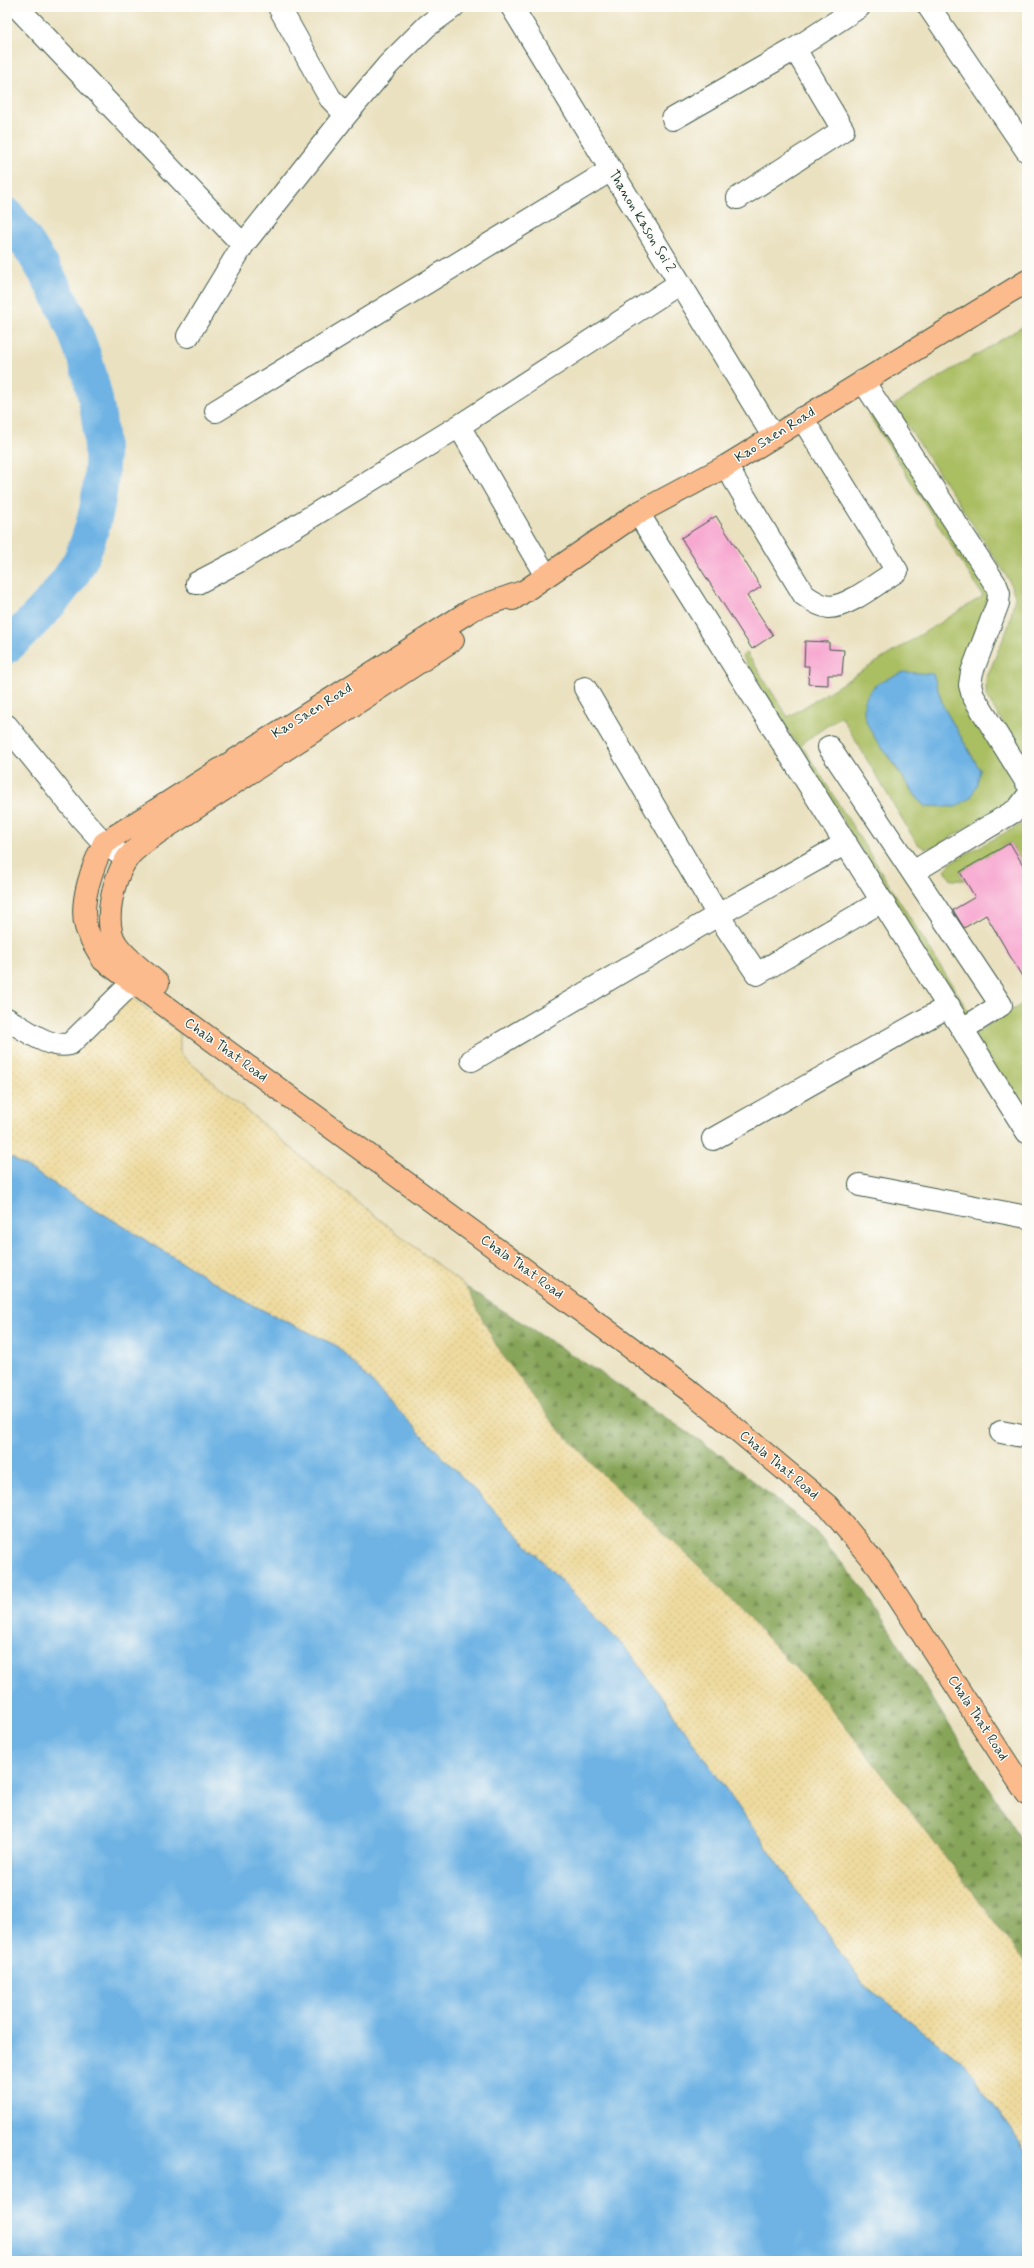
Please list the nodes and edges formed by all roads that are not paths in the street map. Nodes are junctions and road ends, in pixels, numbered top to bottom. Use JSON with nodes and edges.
{"nodes":[{"id":1,"x":17,"y":7,"type":"edge"},
{"id":2,"x":279,"y":7,"type":"edge"},
{"id":3,"x":453,"y":7,"type":"edge"},
{"id":4,"x":512,"y":7,"type":"edge"},
{"id":5,"x":860,"y":7,"type":"edge"},
{"id":6,"x":929,"y":7,"type":"edge"},
{"id":7,"x":795,"y":49,"type":"junction"},
{"id":8,"x":346,"y":115,"type":"junction"},
{"id":9,"x":673,"y":119,"type":"dead end"},
{"id":10,"x":1027,"y":151,"type":"edge"},
{"id":11,"x":611,"y":170,"type":"junction"},
{"id":12,"x":738,"y":198,"type":"dead end"},
{"id":13,"x":244,"y":245,"type":"junction"},
{"id":14,"x":1027,"y":281,"type":"edge"},
{"id":15,"x":680,"y":283,"type":"junction"},
{"id":16,"x":188,"y":336,"type":"dead end"},
{"id":17,"x":863,"y":381,"type":"junction"},
{"id":18,"x":216,"y":411,"type":"dead end"},
{"id":19,"x":802,"y":418,"type":"junction"},
{"id":20,"x":459,"y":426,"type":"junction"},
{"id":21,"x":772,"y":436,"type":"junction"},
{"id":22,"x":726,"y":466,"type":"junction"},
{"id":23,"x":638,"y":513,"type":"junction"},
{"id":24,"x":546,"y":576,"type":"junction"},
{"id":25,"x":197,"y":583,"type":"dead end"},
{"id":26,"x":524,"y":591,"type":"junction"},
{"id":27,"x":585,"y":688,"type":"dead end"},
{"id":28,"x":7,"y":726,"type":"edge"},
{"id":29,"x":829,"y":747,"type":"dead end"},
{"id":30,"x":1027,"y":783,"type":"edge"},
{"id":31,"x":1027,"y":797,"type":"edge"},
{"id":32,"x":104,"y":843,"type":"junction"},
{"id":33,"x":846,"y":843,"type":"junction"},
{"id":34,"x":126,"y":859,"type":"junction"},
{"id":35,"x":913,"y":872,"type":"junction"},
{"id":36,"x":882,"y":901,"type":"junction"},
{"id":37,"x":718,"y":915,"type":"junction"},
{"id":38,"x":133,"y":982,"type":"junction"},
{"id":39,"x":949,"y":1006,"type":"junction"},
{"id":40,"x":7,"y":1019,"type":"edge"},
{"id":41,"x":963,"y":1028,"type":"junction"},
{"id":42,"x":472,"y":1060,"type":"dead end"},
{"id":43,"x":1027,"y":1132,"type":"edge"},
{"id":44,"x":713,"y":1139,"type":"dead end"},
{"id":45,"x":860,"y":1185,"type":"dead end"},
{"id":46,"x":449,"y":1213,"type":"junction"},
{"id":47,"x":1027,"y":1218,"type":"edge"},
{"id":48,"x":1000,"y":1432,"type":"dead end"},
{"id":49,"x":1027,"y":1437,"type":"edge"},
{"id":50,"x":1027,"y":1794,"type":"edge"}],
"edges":[{"from":1,"to":13,"type":"street"},
{"from":2,"to":8,"type":"street"},
{"from":3,"to":8,"type":"street"},
{"from":4,"to":11,"type":"street","name":"Thanon Kason Soi 2"},
{"from":5,"to":7,"type":"street"},
{"from":6,"to":10,"type":"street"},
{"from":7,"to":9,"type":"street"},
{"from":7,"to":12,"type":"street"},
{"from":8,"to":13,"type":"street"},
{"from":11,"to":15,"type":"street","name":"Thanon Kason Soi 2"},
{"from":11,"to":18,"type":"street"},
{"from":13,"to":16,"type":"street"},
{"from":14,"to":17,"type":"main road","name":"Kao Saen Road"},
{"from":15,"to":20,"type":"street"},
{"from":15,"to":21,"type":"street","name":"Thanon Kason Soi 2"},
{"from":17,"to":19,"type":"main road","name":"Kao Saen Road"},
{"from":17,"to":30,"type":"street"},
{"from":19,"to":21,"type":"main road","name":"Kao Saen Road"},
{"from":19,"to":22,"type":"street"},
{"from":20,"to":24,"type":"street"},
{"from":20,"to":25,"type":"street"},
{"from":21,"to":22,"type":"main road","name":"Kao Saen Road"},
{"from":22,"to":23,"type":"main road","name":"Kao Saen Road"},
{"from":23,"to":24,"type":"main road","name":"Kao Saen Road"},
{"from":23,"to":33,"type":"street"},
{"from":24,"to":26,"type":"main road","name":"Kao Saen Road"},
{"from":26,"to":32,"type":"main road","name":"Kao Saen Road"},
{"from":26,"to":34,"type":"main road","name":"Kao Saen Road"},
{"from":27,"to":37,"type":"street"},
{"from":28,"to":32,"type":"street"},
{"from":29,"to":35,"type":"street"},
{"from":31,"to":35,"type":"street"},
{"from":32,"to":34,"type":"street"},
{"from":32,"to":38,"type":"main road","name":"Chala That Road"},
{"from":33,"to":36,"type":"street"},
{"from":33,"to":37,"type":"street"},
{"from":34,"to":46,"type":"main road","name":"Chala That Road"},
{"from":35,"to":41,"type":"street"},
{"from":36,"to":37,"type":"street"},
{"from":36,"to":39,"type":"street"},
{"from":37,"to":42,"type":"street"},
{"from":38,"to":40,"type":"street"},
{"from":38,"to":46,"type":"main road","name":"Chala That Road"},
{"from":39,"to":41,"type":"street"},
{"from":39,"to":44,"type":"street"},
{"from":41,"to":43,"type":"street"},
{"from":45,"to":47,"type":"street"},
{"from":46,"to":50,"type":"main road","name":"Chala That Road"},
{"from":48,"to":49,"type":"street"}]}
